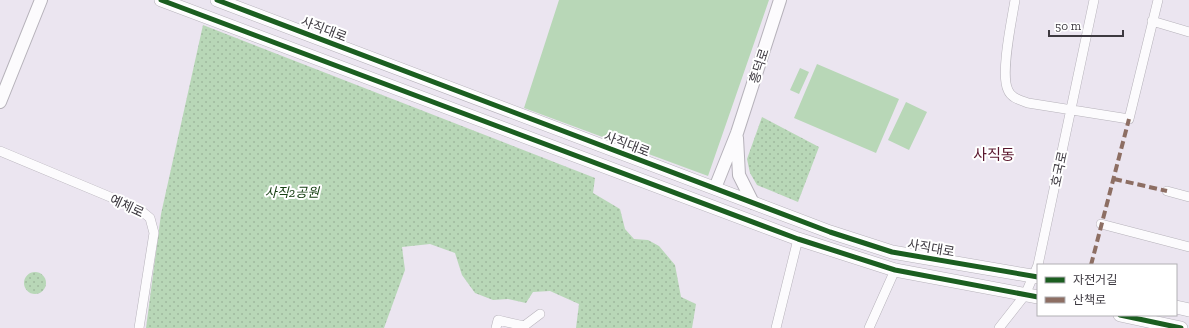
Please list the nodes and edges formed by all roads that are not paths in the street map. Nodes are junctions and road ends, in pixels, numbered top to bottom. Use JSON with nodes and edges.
{"nodes":[{"id":1,"x":41,"y":0,"type":"edge"},
{"id":2,"x":161,"y":0,"type":"edge"},
{"id":3,"x":217,"y":0,"type":"edge"},
{"id":4,"x":780,"y":0,"type":"edge"},
{"id":5,"x":1015,"y":0,"type":"edge"},
{"id":6,"x":1094,"y":0,"type":"edge"},
{"id":7,"x":1158,"y":0,"type":"edge"},
{"id":8,"x":1152,"y":21,"type":"junction"},
{"id":9,"x":1189,"y":32,"type":"edge"},
{"id":10,"x":0,"y":102,"type":"edge"},
{"id":11,"x":1072,"y":110,"type":"junction"},
{"id":12,"x":737,"y":133,"type":"junction"},
{"id":13,"x":0,"y":151,"type":"edge"},
{"id":14,"x":715,"y":188,"type":"junction"},
{"id":15,"x":1167,"y":191,"type":"dead end"},
{"id":16,"x":1189,"y":197,"type":"edge"},
{"id":17,"x":753,"y":203,"type":"junction"},
{"id":18,"x":1101,"y":224,"type":"dead end"},
{"id":19,"x":798,"y":239,"type":"junction"},
{"id":20,"x":1189,"y":247,"type":"edge"},
{"id":21,"x":1038,"y":264,"type":"edge"},
{"id":22,"x":895,"y":270,"type":"junction"},
{"id":23,"x":1036,"y":276,"type":"edge"},
{"id":24,"x":1032,"y":296,"type":"edge"},
{"id":25,"x":1177,"y":307,"type":"edge"},
{"id":26,"x":1189,"y":310,"type":"edge"},
{"id":27,"x":540,"y":314,"type":"dead end"},
{"id":28,"x":1124,"y":316,"type":"edge"},
{"id":29,"x":1155,"y":325,"type":"edge"},
{"id":30,"x":139,"y":328,"type":"edge"},
{"id":31,"x":496,"y":328,"type":"edge"},
{"id":32,"x":776,"y":328,"type":"edge"},
{"id":33,"x":868,"y":328,"type":"edge"},
{"id":34,"x":999,"y":328,"type":"edge"},
{"id":35,"x":1181,"y":328,"type":"edge"}],
"edges":[{"from":1,"to":10,"type":"street"},
{"from":2,"to":19,"type":"main road"},
{"from":3,"to":14,"type":"main road","name":"사직대로"},
{"from":4,"to":12,"type":"street","name":"흥덕로"},
{"from":5,"to":11,"type":"street"},
{"from":6,"to":11,"type":"street","name":"호국로"},
{"from":7,"to":8,"type":"street"},
{"from":8,"to":9,"type":"street"},
{"from":8,"to":11,"type":"street"},
{"from":11,"to":21,"type":"street","name":"호국로"},
{"from":12,"to":14,"type":"street","name":"흥덕로"},
{"from":12,"to":17,"type":"street"},
{"from":13,"to":30,"type":"street","name":"예체로"},
{"from":14,"to":17,"type":"main road","name":"사직대로"},
{"from":15,"to":16,"type":"street"},
{"from":17,"to":23,"type":"main road","name":"사직대로"},
{"from":18,"to":20,"type":"street"},
{"from":19,"to":22,"type":"main road"},
{"from":19,"to":32,"type":"street"},
{"from":22,"to":24,"type":"main road"},
{"from":22,"to":33,"type":"street"},
{"from":23,"to":24,"type":"street","name":"호국로"},
{"from":24,"to":34,"type":"street","name":"호국로"},
{"from":25,"to":26,"type":"main road"},
{"from":27,"to":31,"type":"street"},
{"from":28,"to":29,"type":"main road"},
{"from":29,"to":35,"type":"main road"}]}
